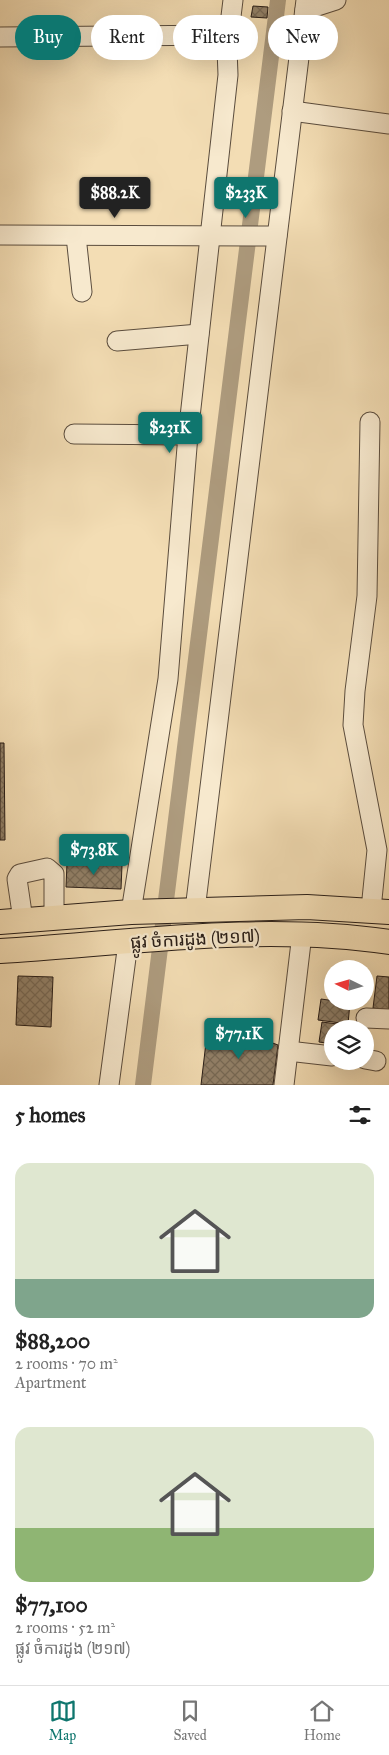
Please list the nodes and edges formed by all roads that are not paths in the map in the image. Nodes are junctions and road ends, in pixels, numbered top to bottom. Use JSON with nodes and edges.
{"nodes":[{"id":1,"x":233,"y":0,"type":"edge"},
{"id":2,"x":336,"y":0,"type":"edge"},
{"id":3,"x":305,"y":5,"type":"edge"},
{"id":4,"x":231,"y":15,"type":"edge"},
{"id":5,"x":173,"y":35,"type":"edge"},
{"id":6,"x":0,"y":37,"type":"edge"},
{"id":7,"x":228,"y":60,"type":"edge"},
{"id":8,"x":292,"y":111,"type":"junction"},
{"id":9,"x":389,"y":124,"type":"edge"},
{"id":10,"x":0,"y":234,"type":"edge"},
{"id":11,"x":220,"y":235,"type":"junction"},
{"id":12,"x":76,"y":236,"type":"junction"},
{"id":13,"x":270,"y":236,"type":"junction"},
{"id":14,"x":82,"y":292,"type":"dead end"},
{"id":15,"x":199,"y":334,"type":"junction"},
{"id":16,"x":117,"y":341,"type":"dead end"},
{"id":17,"x":370,"y":422,"type":"dead end"},
{"id":18,"x":74,"y":434,"type":"dead end"},
{"id":19,"x":188,"y":435,"type":"junction"},
{"id":20,"x":380,"y":910,"type":"edge"},
{"id":21,"x":192,"y":911,"type":"junction"},
{"id":22,"x":134,"y":912,"type":"junction"},
{"id":23,"x":54,"y":918,"type":"junction"},
{"id":24,"x":12,"y":921,"type":"edge"},
{"id":25,"x":302,"y":934,"type":"junction"},
{"id":26,"x":131,"y":942,"type":"junction"},
{"id":27,"x":389,"y":942,"type":"edge"},
{"id":28,"x":0,"y":951,"type":"edge"},
{"id":29,"x":366,"y":1018,"type":"dead end"},
{"id":30,"x":389,"y":1019,"type":"edge"},
{"id":31,"x":288,"y":1050,"type":"junction"},
{"id":32,"x":324,"y":1055,"type":"edge"},
{"id":33,"x":109,"y":1085,"type":"edge"},
{"id":34,"x":284,"y":1085,"type":"edge"}],
"edges":[{"from":1,"to":4,"type":"street"},
{"from":2,"to":3,"type":"street"},
{"from":3,"to":8,"type":"street"},
{"from":5,"to":6,"type":"street"},
{"from":7,"to":11,"type":"street"},
{"from":8,"to":9,"type":"street"},
{"from":8,"to":13,"type":"street"},
{"from":10,"to":12,"type":"street"},
{"from":11,"to":12,"type":"street"},
{"from":11,"to":13,"type":"street"},
{"from":11,"to":15,"type":"street"},
{"from":12,"to":14,"type":"street"},
{"from":13,"to":21,"type":"street"},
{"from":15,"to":16,"type":"street"},
{"from":15,"to":19,"type":"street"},
{"from":17,"to":20,"type":"street"},
{"from":18,"to":19,"type":"street"},
{"from":19,"to":22,"type":"street"},
{"from":20,"to":21,"type":"main road","name":"ផ្លូវ ចំការដូង (២១៧)"},
{"from":21,"to":22,"type":"main road","name":"ផ្លូវ ចំការដូង (២១៧)"},
{"from":22,"to":23,"type":"main road","name":"ផ្លូវ ចំការដូង (២១៧)"},
{"from":23,"to":24,"type":"main road","name":"ផ្លូវ ចំការដូង (២១៧)"},
{"from":23,"to":24,"type":"street"},
{"from":25,"to":26,"type":"main road","name":"ផ្លូវ ចំការដូង (២១៧)"},
{"from":25,"to":27,"type":"main road","name":"ផ្លូវ ចំការដូង (២១៧)"},
{"from":25,"to":31,"type":"street"},
{"from":26,"to":28,"type":"main road","name":"ផ្លូវ ចំការដូង (២១៧)"},
{"from":26,"to":33,"type":"street"},
{"from":29,"to":30,"type":"street"},
{"from":31,"to":32,"type":"street"},
{"from":31,"to":34,"type":"street"}]}
